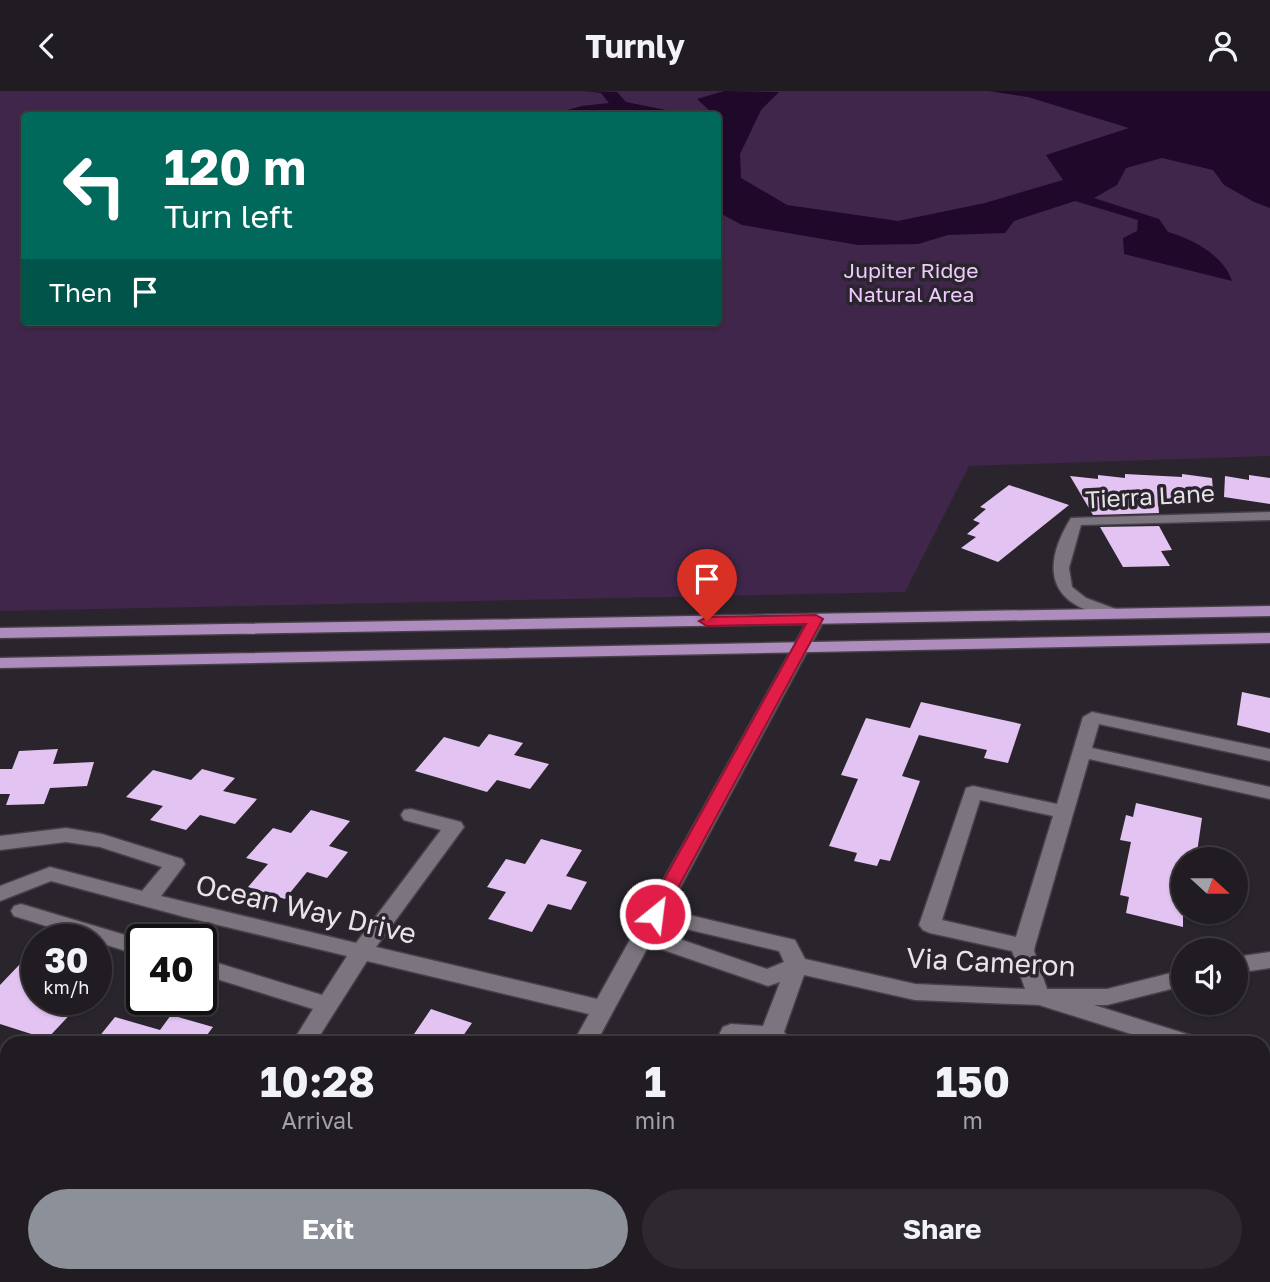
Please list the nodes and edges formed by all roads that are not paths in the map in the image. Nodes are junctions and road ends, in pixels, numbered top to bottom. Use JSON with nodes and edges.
{"nodes":[{"id":1,"x":1270,"y":516,"type":"edge"},
{"id":2,"x":1270,"y":611,"type":"edge"},
{"id":3,"x":1115,"y":614,"type":"junction"},
{"id":4,"x":816,"y":619,"type":"junction"},
{"id":5,"x":0,"y":633,"type":"edge"},
{"id":6,"x":1270,"y":638,"type":"edge"},
{"id":7,"x":801,"y":647,"type":"junction"},
{"id":8,"x":0,"y":663,"type":"edge"},
{"id":9,"x":1082,"y":752,"type":"junction"},
{"id":10,"x":1270,"y":755,"type":"edge"},
{"id":11,"x":1270,"y":793,"type":"edge"},
{"id":12,"x":1064,"y":812,"type":"junction"},
{"id":13,"x":411,"y":815,"type":"dead end"},
{"id":14,"x":0,"y":843,"type":"edge"},
{"id":15,"x":0,"y":894,"type":"edge"},
{"id":16,"x":147,"y":900,"type":"junction"},
{"id":17,"x":21,"y":911,"type":"dead end"},
{"id":18,"x":655,"y":914,"type":"junction"},
{"id":19,"x":644,"y":935,"type":"junction"},
{"id":20,"x":126,"y":943,"type":"edge"},
{"id":21,"x":1024,"y":946,"type":"junction"},
{"id":22,"x":361,"y":952,"type":"junction"},
{"id":23,"x":1270,"y":960,"type":"edge"},
{"id":24,"x":1248,"y":963,"type":"edge"},
{"id":25,"x":797,"y":965,"type":"junction"},
{"id":26,"x":217,"y":972,"type":"edge"},
{"id":27,"x":1171,"y":981,"type":"edge"},
{"id":28,"x":1039,"y":997,"type":"junction"},
{"id":29,"x":327,"y":1005,"type":"junction"},
{"id":30,"x":603,"y":1009,"type":"junction"},
{"id":31,"x":307,"y":1036,"type":"edge"},
{"id":32,"x":588,"y":1036,"type":"edge"},
{"id":33,"x":730,"y":1036,"type":"edge"},
{"id":34,"x":754,"y":1036,"type":"edge"},
{"id":35,"x":777,"y":1036,"type":"edge"},
{"id":36,"x":1165,"y":1036,"type":"edge"}],
"edges":[{"from":1,"to":3,"type":"street","name":"Tierra Lane"},
{"from":2,"to":3,"type":"main road"},
{"from":3,"to":4,"type":"main road"},
{"from":4,"to":5,"type":"main road"},
{"from":4,"to":7,"type":"street"},
{"from":6,"to":7,"type":"main road"},
{"from":7,"to":8,"type":"main road"},
{"from":7,"to":18,"type":"street"},
{"from":9,"to":10,"type":"street"},
{"from":9,"to":11,"type":"street"},
{"from":9,"to":12,"type":"street"},
{"from":12,"to":21,"type":"street"},
{"from":12,"to":21,"type":"street"},
{"from":13,"to":22,"type":"street"},
{"from":14,"to":16,"type":"street"},
{"from":15,"to":16,"type":"street","name":"Ocean Way Drive"},
{"from":16,"to":22,"type":"street","name":"Ocean Way Drive"},
{"from":17,"to":20,"type":"street"},
{"from":18,"to":19,"type":"street"},
{"from":18,"to":25,"type":"street"},
{"from":19,"to":25,"type":"street"},
{"from":19,"to":30,"type":"street"},
{"from":21,"to":28,"type":"street"},
{"from":22,"to":29,"type":"street"},
{"from":22,"to":30,"type":"street","name":"Ocean Way Drive"},
{"from":23,"to":24,"type":"street"},
{"from":25,"to":28,"type":"street","name":"Via Cameron"},
{"from":25,"to":35,"type":"street"},
{"from":26,"to":29,"type":"street"},
{"from":27,"to":28,"type":"street","name":"Via Cameron"},
{"from":28,"to":36,"type":"street"},
{"from":29,"to":31,"type":"street"},
{"from":30,"to":32,"type":"street"},
{"from":33,"to":34,"type":"street"}]}
